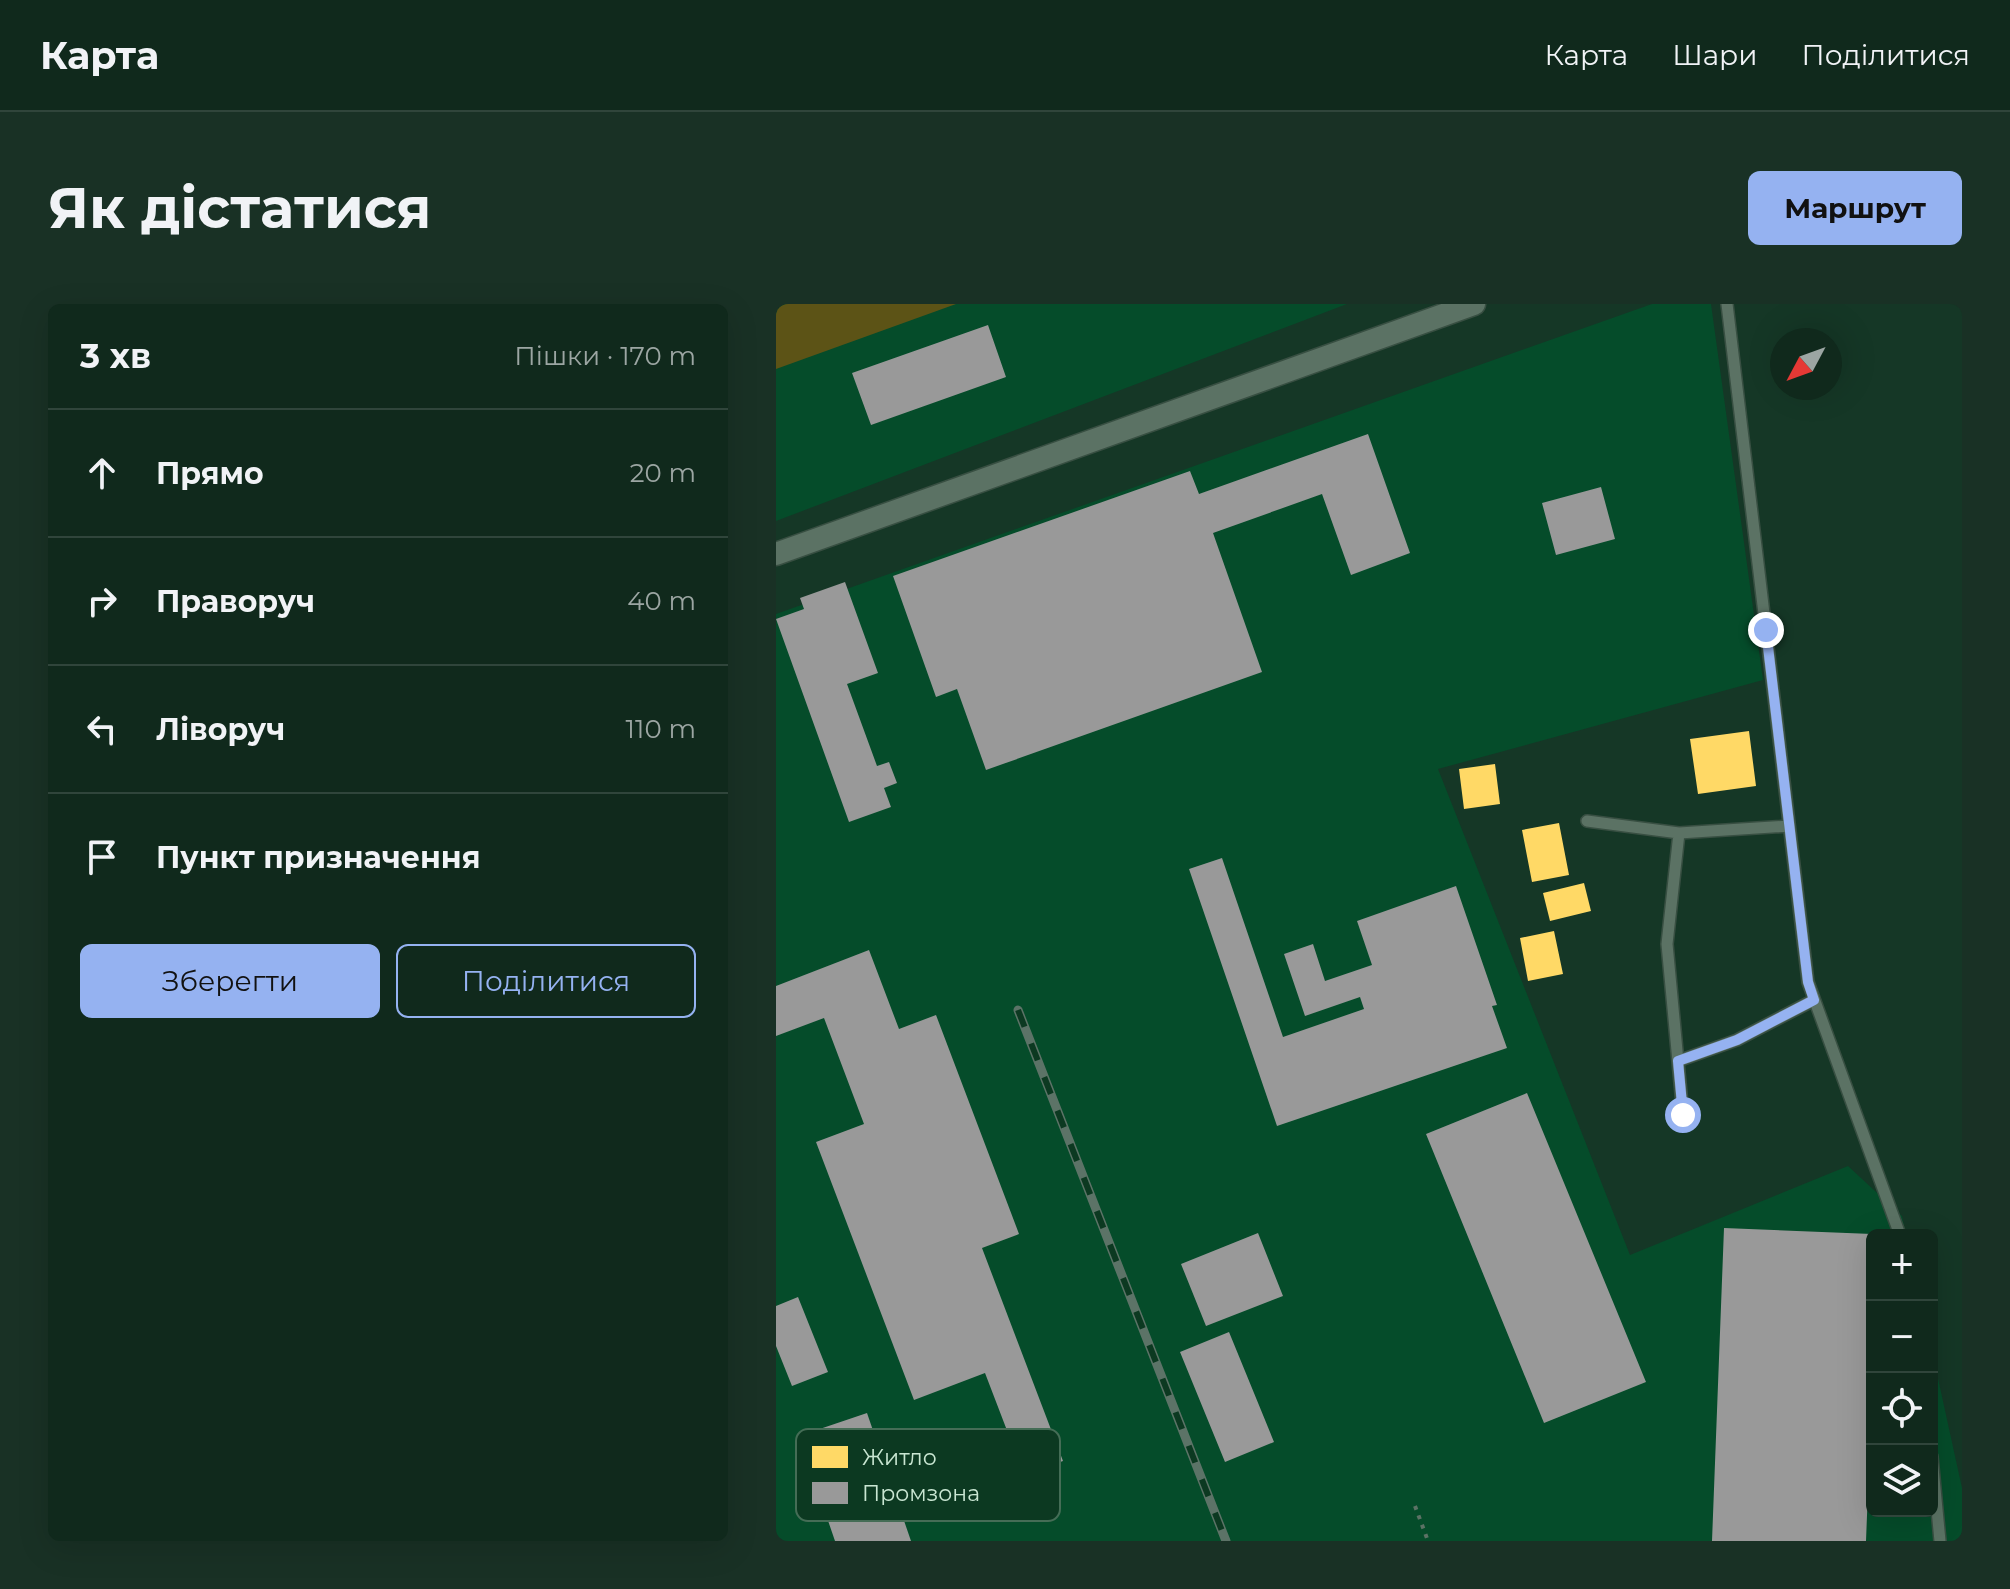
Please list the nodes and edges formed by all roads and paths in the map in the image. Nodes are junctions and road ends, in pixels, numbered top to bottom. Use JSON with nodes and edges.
{"nodes":[{"id":1,"x":1474,"y":304,"type":"edge"},
{"id":2,"x":1727,"y":304,"type":"edge"},
{"id":3,"x":776,"y":554,"type":"edge"},
{"id":4,"x":1587,"y":821,"type":"dead end"},
{"id":5,"x":1789,"y":826,"type":"junction"},
{"id":6,"x":1679,"y":833,"type":"junction"},
{"id":7,"x":1814,"y":1000,"type":"junction"},
{"id":8,"x":1678,"y":1061,"type":"junction"},
{"id":9,"x":1683,"y":1115,"type":"dead end"},
{"id":10,"x":1898,"y":1229,"type":"edge"},
{"id":11,"x":1415,"y":1506,"type":"dead end"},
{"id":12,"x":1938,"y":1517,"type":"edge"},
{"id":13,"x":1428,"y":1541,"type":"edge"},
{"id":14,"x":1940,"y":1541,"type":"edge"}],
"edges":[{"from":1,"to":3,"type":"street"},
{"from":2,"to":5,"type":"lane"},
{"from":4,"to":6,"type":"lane"},
{"from":5,"to":6,"type":"lane"},
{"from":5,"to":7,"type":"lane"},
{"from":6,"to":8,"type":"lane"},
{"from":7,"to":8,"type":"lane"},
{"from":7,"to":10,"type":"lane"},
{"from":8,"to":9,"type":"lane"},
{"from":11,"to":13,"type":"path"},
{"from":12,"to":14,"type":"lane"}]}
